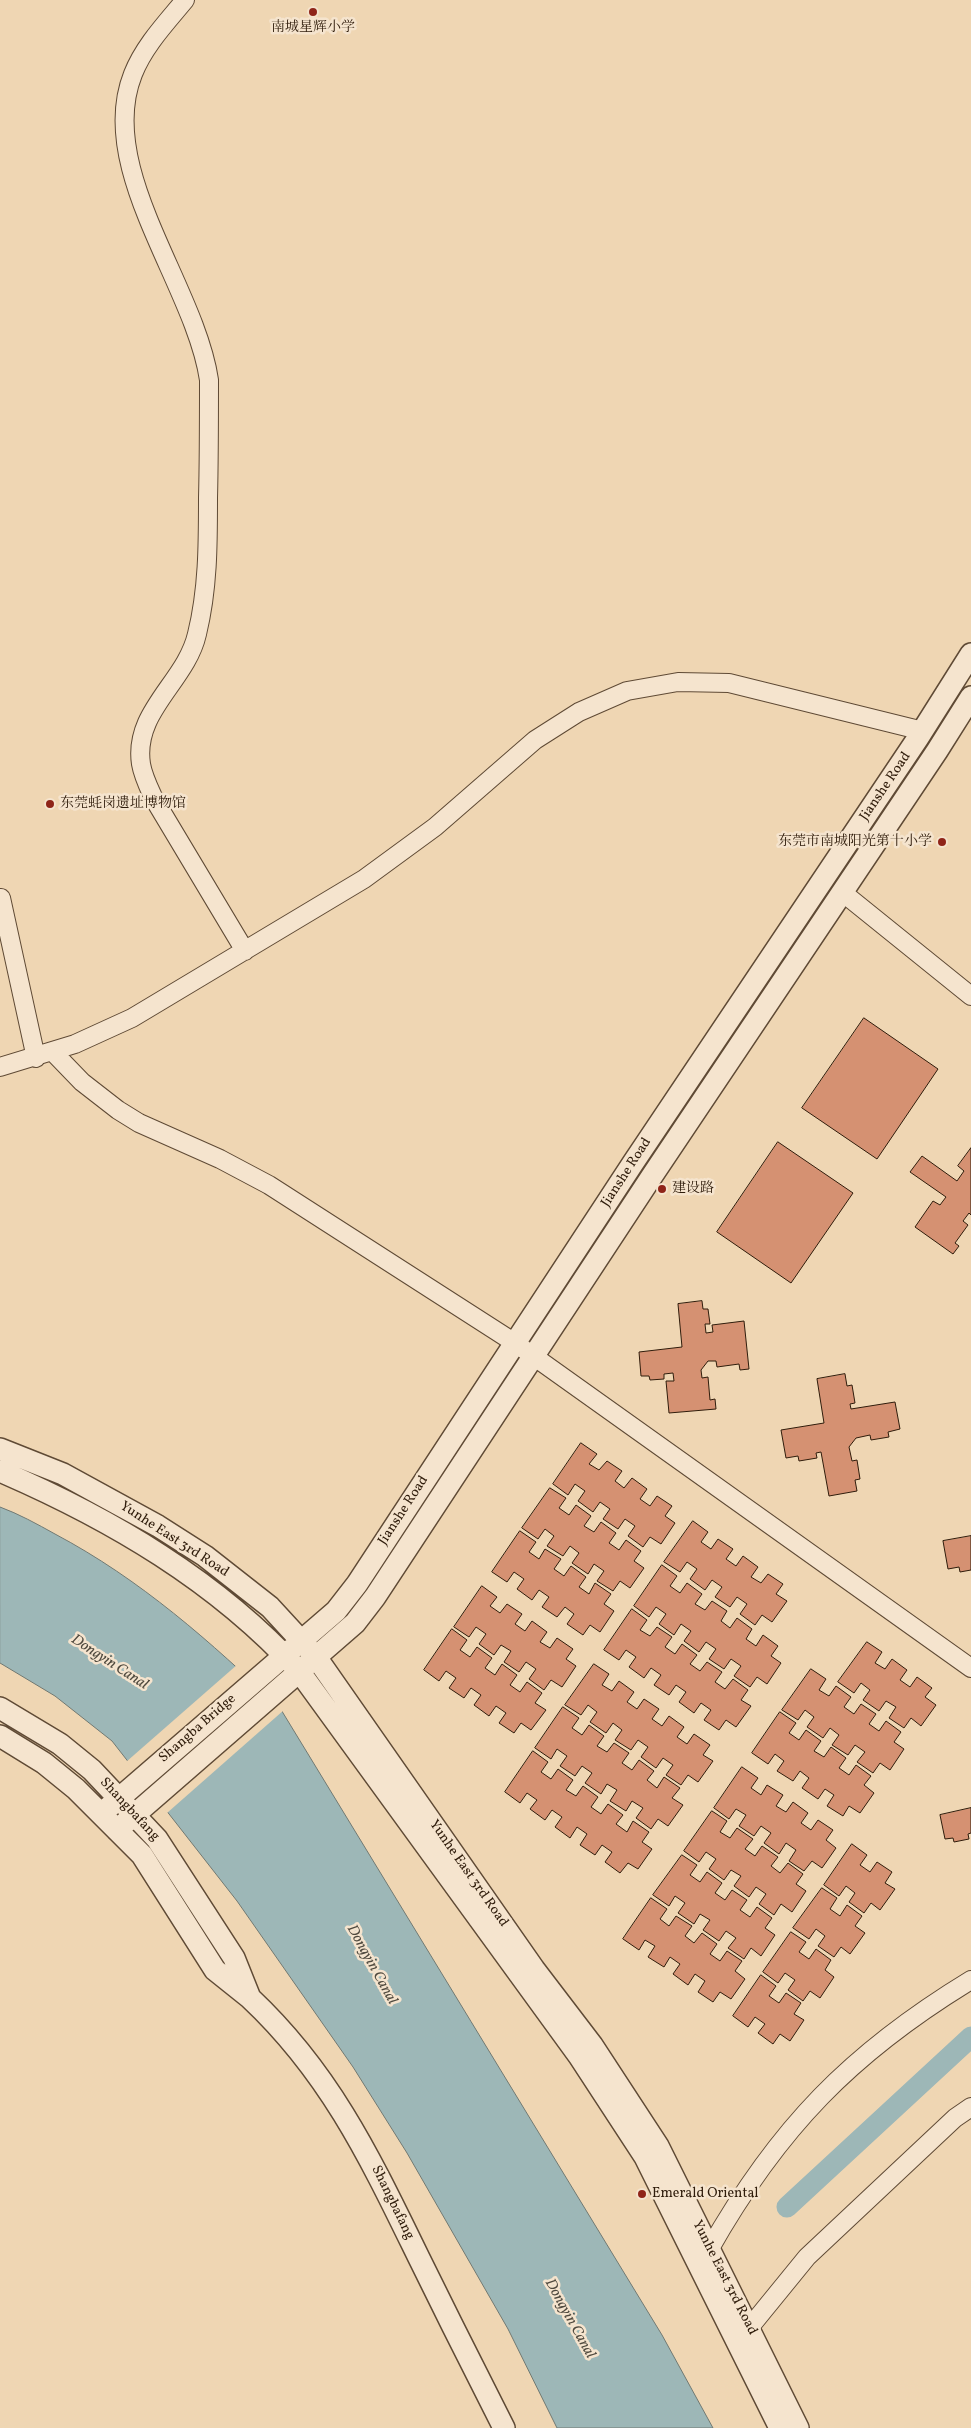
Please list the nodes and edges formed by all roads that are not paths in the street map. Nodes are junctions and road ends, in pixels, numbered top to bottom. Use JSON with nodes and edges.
{"nodes":[{"id":1,"x":185,"y":0,"type":"edge"},
{"id":2,"x":971,"y":654,"type":"edge"},
{"id":3,"x":971,"y":697,"type":"edge"},
{"id":4,"x":923,"y":730,"type":"junction"},
{"id":5,"x":842,"y":892,"type":"junction"},
{"id":6,"x":1,"y":898,"type":"edge"},
{"id":7,"x":244,"y":951,"type":"junction"},
{"id":8,"x":971,"y":996,"type":"edge"},
{"id":9,"x":53,"y":1052,"type":"junction"},
{"id":10,"x":36,"y":1058,"type":"junction"},
{"id":11,"x":0,"y":1067,"type":"edge"},
{"id":12,"x":515,"y":1343,"type":"junction"},
{"id":13,"x":533,"y":1356,"type":"junction"},
{"id":14,"x":0,"y":1449,"type":"edge"},
{"id":15,"x":0,"y":1471,"type":"edge"},
{"id":16,"x":301,"y":1640,"type":"junction"},
{"id":17,"x":284,"y":1655,"type":"junction"},
{"id":18,"x":316,"y":1657,"type":"junction"},
{"id":19,"x":971,"y":1668,"type":"edge"},
{"id":20,"x":299,"y":1671,"type":"junction"},
{"id":21,"x":262,"y":1674,"type":"joint"},
{"id":22,"x":277,"y":1690,"type":"joint"},
{"id":23,"x":0,"y":1708,"type":"edge"},
{"id":24,"x":0,"y":1736,"type":"edge"},
{"id":25,"x":119,"y":1799,"type":"junction"},
{"id":26,"x":142,"y":1808,"type":"junction"},
{"id":27,"x":101,"y":1814,"type":"junction"},
{"id":28,"x":117,"y":1830,"type":"junction"},
{"id":29,"x":971,"y":1980,"type":"edge"},
{"id":30,"x":250,"y":1998,"type":"junction"},
{"id":31,"x":971,"y":2107,"type":"edge"},
{"id":32,"x":709,"y":2250,"type":"junction"},
{"id":33,"x":743,"y":2335,"type":"junction"},
{"id":34,"x":504,"y":2428,"type":"edge"},
{"id":35,"x":780,"y":2428,"type":"edge"},
{"id":36,"x":798,"y":2428,"type":"edge"}],
"edges":[{"from":1,"to":7,"type":"street"},
{"from":2,"to":4,"type":"street","name":"Jianshe Road"},
{"from":3,"to":5,"type":"street","name":"Jianshe Road"},
{"from":4,"to":7,"type":"street"},
{"from":4,"to":12,"type":"street","name":"Jianshe Road"},
{"from":5,"to":8,"type":"street"},
{"from":5,"to":13,"type":"street","name":"Jianshe Road"},
{"from":6,"to":10,"type":"street"},
{"from":7,"to":9,"type":"street"},
{"from":9,"to":10,"type":"street"},
{"from":9,"to":12,"type":"street"},
{"from":10,"to":11,"type":"street"},
{"from":12,"to":13,"type":"street"},
{"from":12,"to":16,"type":"street","name":"Jianshe Road"},
{"from":13,"to":18,"type":"street","name":"Jianshe Road"},
{"from":13,"to":19,"type":"street"},
{"from":14,"to":16,"type":"street","name":"Yunhe East 3rd Road"},
{"from":15,"to":17,"type":"street","name":"Yunhe East 3rd Road"},
{"from":16,"to":17,"type":"street","name":"Jianshe Road"},
{"from":16,"to":18,"type":"street","name":"Yunhe East 3rd Road"},
{"from":17,"to":20,"type":"street","name":"Yunhe East 3rd Road"},
{"from":17,"to":21,"type":"street","name":"Jianshe Road"},
{"from":18,"to":20,"type":"street","name":"Jianshe Road"},
{"from":18,"to":32,"type":"street","name":"Yunhe East 3rd Road"},
{"from":20,"to":22,"type":"street","name":"Jianshe Road"},
{"from":20,"to":33,"type":"street","name":"Yunhe East 3rd Road"},
{"from":21,"to":25,"type":"street","name":"Shangba Bridge"},
{"from":22,"to":26,"type":"street","name":"Shangba Bridge"},
{"from":23,"to":25,"type":"street","name":"Shangbafang"},
{"from":24,"to":27,"type":"street","name":"Shangbafang"},
{"from":25,"to":26,"type":"street","name":"Shangbafang"},
{"from":25,"to":27,"type":"street"},
{"from":26,"to":28,"type":"street"},
{"from":26,"to":30,"type":"street","name":"Shangbafang"},
{"from":27,"to":28,"type":"street","name":"Shangbafang"},
{"from":28,"to":30,"type":"street","name":"Shangbafang"},
{"from":29,"to":32,"type":"street"},
{"from":30,"to":34,"type":"street","name":"Shangbafang"},
{"from":31,"to":33,"type":"street"},
{"from":32,"to":33,"type":"street","name":"Yunhe East 3rd Road"},
{"from":33,"to":35,"type":"street","name":"Yunhe East 3rd Road"},
{"from":33,"to":36,"type":"street","name":"Yunhe East 3rd Road"}]}
